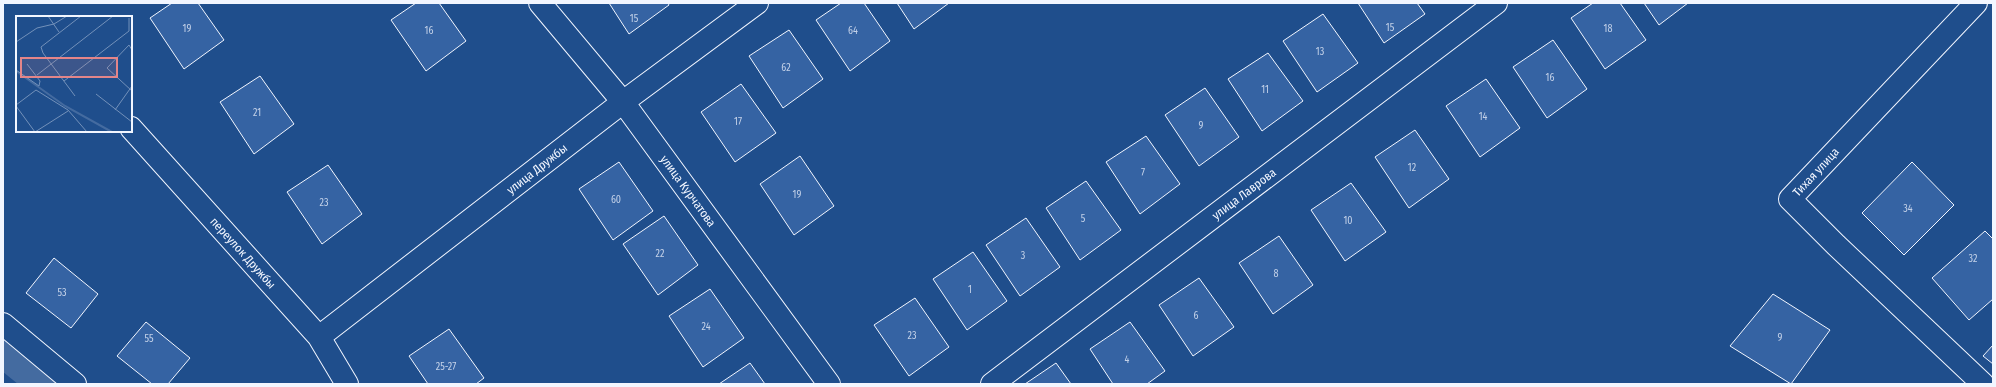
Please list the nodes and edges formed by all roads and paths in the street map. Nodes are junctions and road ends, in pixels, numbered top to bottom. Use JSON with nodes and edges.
{"nodes":[{"id":1,"x":540,"y":3,"type":"edge"},
{"id":2,"x":757,"y":3,"type":"edge"},
{"id":3,"x":1496,"y":3,"type":"edge"},
{"id":4,"x":1976,"y":3,"type":"edge"},
{"id":5,"x":623,"y":102,"type":"junction"},
{"id":6,"x":132,"y":129,"type":"edge"},
{"id":7,"x":3,"y":324,"type":"edge"},
{"id":8,"x":319,"y":337,"type":"junction"},
{"id":9,"x":75,"y":384,"type":"edge"},
{"id":10,"x":347,"y":384,"type":"edge"},
{"id":11,"x":829,"y":384,"type":"edge"},
{"id":12,"x":992,"y":384,"type":"edge"},
{"id":13,"x":1983,"y":384,"type":"edge"}],
"edges":[{"from":1,"to":5,"type":"street","name":"улица Курчатова"},
{"from":2,"to":5,"type":"street","name":"улица Дружбы"},
{"from":3,"to":12,"type":"street","name":"улица Лаврова"},
{"from":4,"to":13,"type":"street","name":"Тихая улица"},
{"from":5,"to":8,"type":"street","name":"улица Дружбы"},
{"from":5,"to":11,"type":"street","name":"улица Курчатова"},
{"from":6,"to":8,"type":"street","name":"переулок Дружбы"},
{"from":7,"to":9,"type":"street"},
{"from":8,"to":10,"type":"street","name":"переулок Дружбы"}]}
